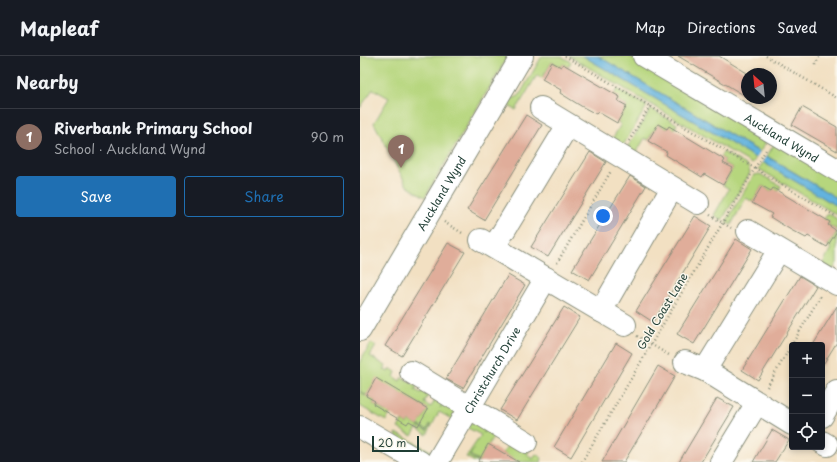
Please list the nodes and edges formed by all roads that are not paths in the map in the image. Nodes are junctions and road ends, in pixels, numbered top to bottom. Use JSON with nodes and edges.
{"nodes":[{"id":1,"x":522,"y":56,"type":"edge"},
{"id":2,"x":644,"y":56,"type":"edge"},
{"id":3,"x":541,"y":108,"type":"dead end"},
{"id":4,"x":568,"y":125,"type":"junction"},
{"id":5,"x":837,"y":170,"type":"edge"},
{"id":6,"x":672,"y":188,"type":"junction"},
{"id":7,"x":698,"y":203,"type":"road end"},
{"id":8,"x":748,"y":231,"type":"road end"},
{"id":9,"x":779,"y":250,"type":"junction"},
{"id":10,"x":547,"y":279,"type":"junction"},
{"id":11,"x":833,"y":282,"type":"edge"},
{"id":12,"x":601,"y":311,"type":"junction"},
{"id":13,"x":626,"y":325,"type":"road end"},
{"id":14,"x":360,"y":330,"type":"edge"},
{"id":15,"x":410,"y":372,"type":"dead end"},
{"id":16,"x":837,"y":391,"type":"edge"},
{"id":17,"x":757,"y":403,"type":"junction"},
{"id":18,"x":470,"y":408,"type":"junction"},
{"id":19,"x":823,"y":414,"type":"edge"},
{"id":20,"x":789,"y":422,"type":"edge"},
{"id":21,"x":360,"y":427,"type":"edge"},
{"id":22,"x":526,"y":442,"type":"dead end"},
{"id":23,"x":420,"y":462,"type":"edge"},
{"id":24,"x":437,"y":462,"type":"edge"},
{"id":25,"x":722,"y":462,"type":"edge"}],
"edges":[{"from":1,"to":14,"type":"street","name":"Auckland Wynd"},
{"from":2,"to":5,"type":"street","name":"Auckland Wynd"},
{"from":3,"to":4,"type":"street"},
{"from":4,"to":6,"type":"street"},
{"from":4,"to":10,"type":"street"},
{"from":6,"to":7,"type":"street"},
{"from":6,"to":12,"type":"street"},
{"from":8,"to":9,"type":"street"},
{"from":9,"to":11,"type":"street"},
{"from":9,"to":17,"type":"street"},
{"from":10,"to":12,"type":"street"},
{"from":10,"to":18,"type":"street","name":"Christchurch Drive"},
{"from":12,"to":13,"type":"street"},
{"from":15,"to":18,"type":"street"},
{"from":16,"to":19,"type":"street"},
{"from":17,"to":20,"type":"street"},
{"from":17,"to":25,"type":"street"},
{"from":18,"to":22,"type":"street"},
{"from":18,"to":24,"type":"street","name":"Christchurch Drive"},
{"from":21,"to":23,"type":"street"}]}
